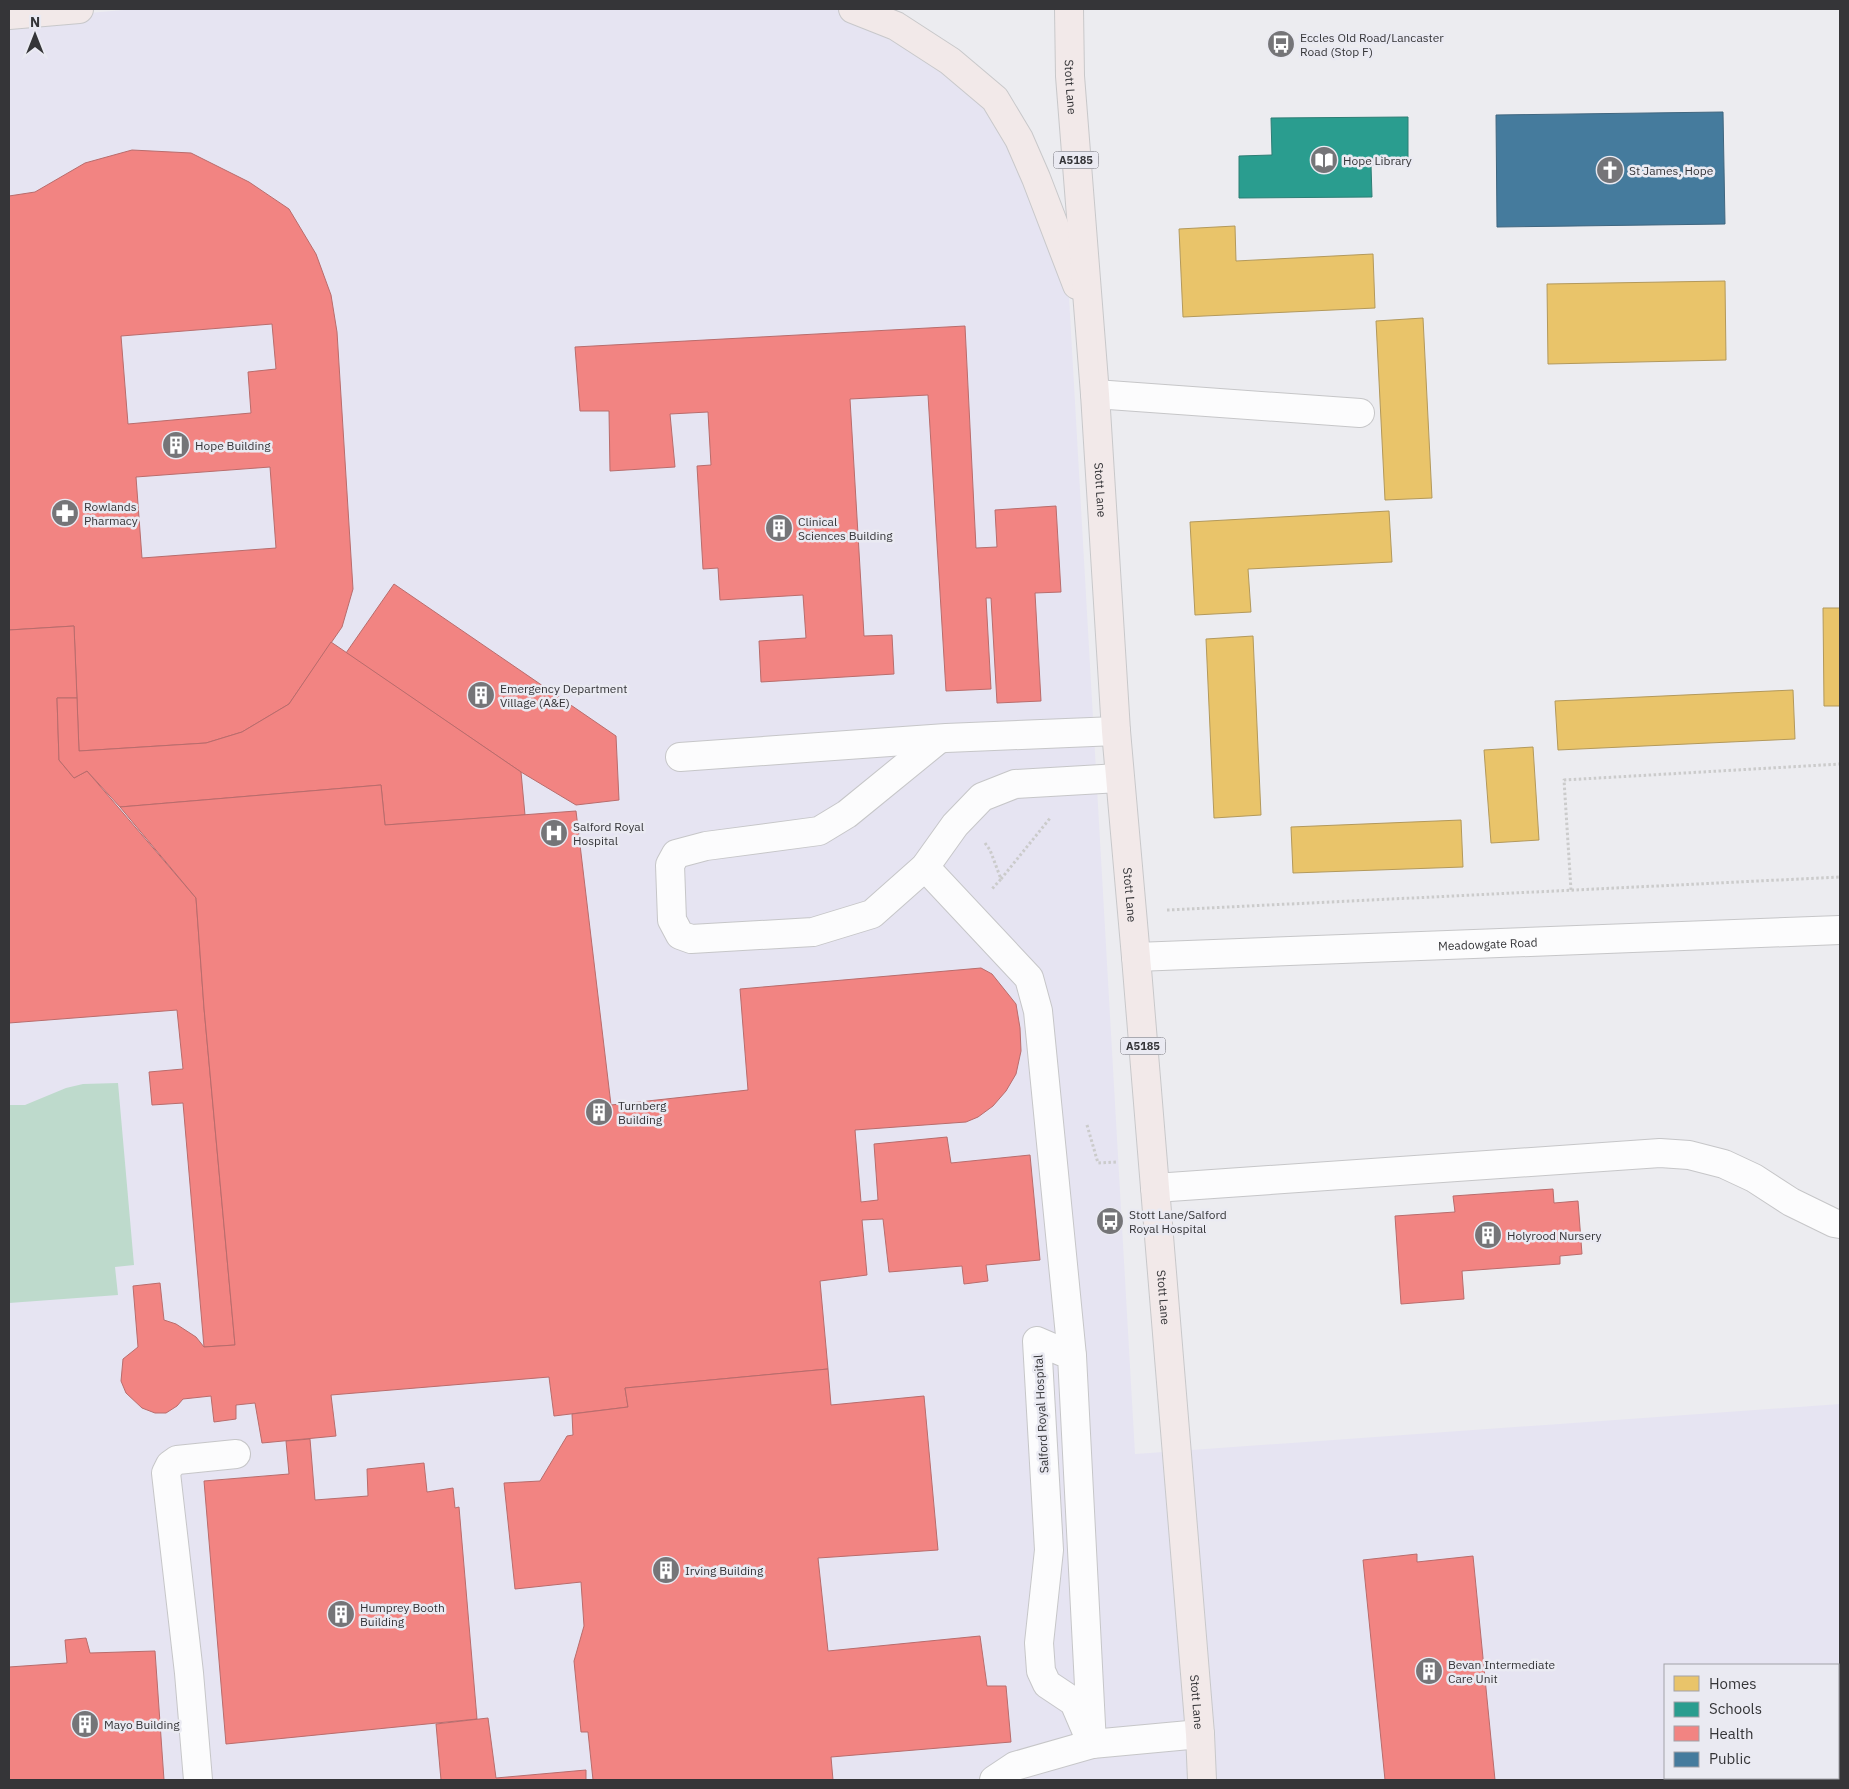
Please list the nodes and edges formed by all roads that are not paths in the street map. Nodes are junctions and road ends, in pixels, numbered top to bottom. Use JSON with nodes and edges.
{"nodes":[{"id":1,"x":80,"y":9,"type":"edge"},
{"id":2,"x":853,"y":9,"type":"edge"},
{"id":3,"x":1069,"y":9,"type":"edge"},
{"id":4,"x":9,"y":15,"type":"edge"},
{"id":5,"x":1088,"y":312,"type":"junction"},
{"id":6,"x":1095,"y":394,"type":"junction"},
{"id":7,"x":1360,"y":414,"type":"dead end"},
{"id":8,"x":1116,"y":731,"type":"junction"},
{"id":9,"x":940,"y":739,"type":"junction"},
{"id":10,"x":680,"y":757,"type":"dead end"},
{"id":11,"x":1119,"y":778,"type":"junction"},
{"id":12,"x":925,"y":867,"type":"junction"},
{"id":13,"x":1840,"y":930,"type":"edge"},
{"id":14,"x":1136,"y":957,"type":"junction"},
{"id":15,"x":1155,"y":1188,"type":"junction"},
{"id":16,"x":1840,"y":1224,"type":"edge"},
{"id":17,"x":1072,"y":1356,"type":"junction"},
{"id":18,"x":236,"y":1454,"type":"dead end"},
{"id":19,"x":1200,"y":1734,"type":"junction"},
{"id":20,"x":1092,"y":1744,"type":"junction"},
{"id":21,"x":198,"y":1780,"type":"edge"},
{"id":22,"x":994,"y":1780,"type":"edge"},
{"id":23,"x":1202,"y":1780,"type":"edge"}],
"edges":[{"from":1,"to":4,"type":"main road"},
{"from":2,"to":5,"type":"main road"},
{"from":3,"to":5,"type":"main road","name":"Stott Lane","number":"A5185"},
{"from":5,"to":6,"type":"main road","name":"Stott Lane","number":"A5185"},
{"from":6,"to":7,"type":"street"},
{"from":6,"to":8,"type":"main road","name":"Stott Lane","number":"A5185"},
{"from":8,"to":9,"type":"street"},
{"from":8,"to":11,"type":"main road","name":"Stott Lane","number":"A5185"},
{"from":9,"to":10,"type":"street"},
{"from":9,"to":12,"type":"street"},
{"from":11,"to":12,"type":"street"},
{"from":11,"to":14,"type":"main road","name":"Stott Lane","number":"A5185"},
{"from":12,"to":17,"type":"street"},
{"from":13,"to":14,"type":"street","name":"Meadowgate Road"},
{"from":14,"to":15,"type":"main road","name":"Stott Lane","number":"A5185"},
{"from":15,"to":16,"type":"street"},
{"from":15,"to":19,"type":"main road","name":"Stott Lane","number":"A5185"},
{"from":17,"to":20,"type":"street"},
{"from":17,"to":20,"type":"street","name":"Salford Royal Hospital"},
{"from":18,"to":21,"type":"street"},
{"from":19,"to":20,"type":"street"},
{"from":19,"to":23,"type":"main road","name":"Stott Lane","number":"A5185"},
{"from":20,"to":22,"type":"street"}]}
